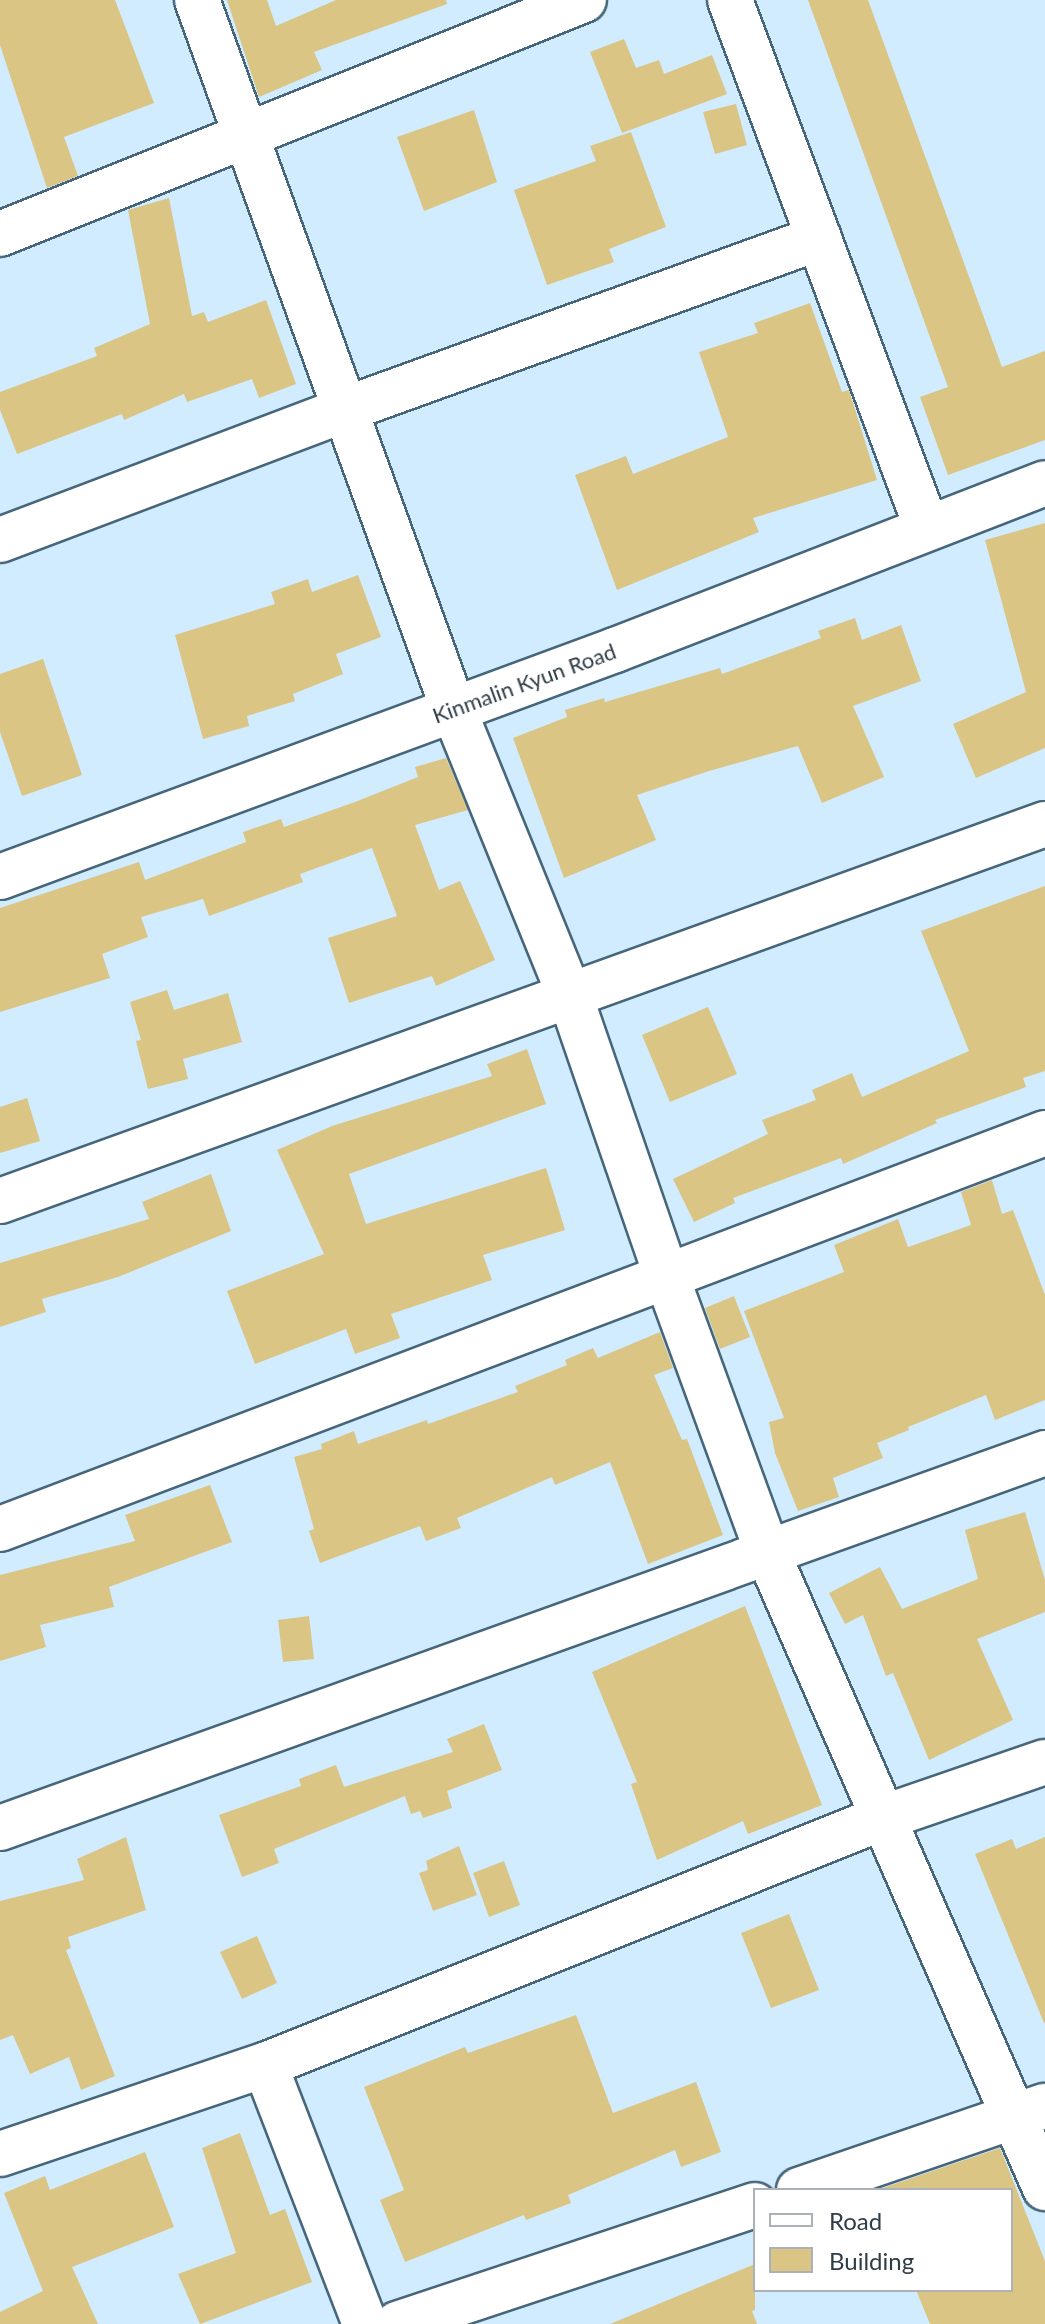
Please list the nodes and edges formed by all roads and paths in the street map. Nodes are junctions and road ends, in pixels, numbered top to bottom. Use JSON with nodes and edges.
{"nodes":[{"id":1,"x":197,"y":0,"type":"edge"},
{"id":2,"x":584,"y":0,"type":"edge"},
{"id":3,"x":730,"y":0,"type":"edge"},
{"id":4,"x":248,"y":137,"type":"junction"},
{"id":5,"x":0,"y":234,"type":"edge"},
{"id":6,"x":819,"y":238,"type":"junction"},
{"id":7,"x":346,"y":409,"type":"junction"},
{"id":8,"x":1045,"y":483,"type":"edge"},
{"id":9,"x":926,"y":526,"type":"junction"},
{"id":10,"x":0,"y":540,"type":"edge"},
{"id":11,"x":453,"y":708,"type":"junction"},
{"id":12,"x":1045,"y":824,"type":"edge"},
{"id":13,"x":0,"y":877,"type":"edge"},
{"id":14,"x":569,"y":993,"type":"junction"},
{"id":15,"x":1045,"y":1133,"type":"edge"},
{"id":16,"x":0,"y":1201,"type":"edge"},
{"id":17,"x":666,"y":1275,"type":"junction"},
{"id":18,"x":1045,"y":1453,"type":"edge"},
{"id":19,"x":0,"y":1529,"type":"edge"},
{"id":20,"x":768,"y":1554,"type":"junction"},
{"id":21,"x":1045,"y":1762,"type":"edge"},
{"id":22,"x":882,"y":1818,"type":"junction"},
{"id":23,"x":0,"y":1828,"type":"edge"},
{"id":24,"x":265,"y":2065,"type":"junction"},
{"id":25,"x":1030,"y":2112,"type":"edge"},
{"id":26,"x":0,"y":2154,"type":"edge"},
{"id":27,"x":805,"y":2188,"type":"edge"},
{"id":28,"x":1045,"y":2188,"type":"edge"},
{"id":29,"x":753,"y":2206,"type":"edge"},
{"id":30,"x":365,"y":2324,"type":"edge"},
{"id":31,"x":397,"y":2324,"type":"edge"}],
"edges":[{"from":1,"to":4,"type":"street"},
{"from":2,"to":4,"type":"street"},
{"from":3,"to":6,"type":"street"},
{"from":4,"to":5,"type":"street"},
{"from":4,"to":7,"type":"street"},
{"from":6,"to":7,"type":"street"},
{"from":6,"to":9,"type":"street"},
{"from":7,"to":10,"type":"street"},
{"from":7,"to":11,"type":"street"},
{"from":8,"to":9,"type":"street","name":"Kinmalin Kyun Road"},
{"from":9,"to":11,"type":"street","name":"Kinmalin Kyun Road"},
{"from":11,"to":13,"type":"street","name":"Kinmalin Kyun Road"},
{"from":11,"to":14,"type":"street"},
{"from":12,"to":14,"type":"street"},
{"from":14,"to":16,"type":"street"},
{"from":14,"to":17,"type":"street"},
{"from":15,"to":17,"type":"street"},
{"from":17,"to":19,"type":"street"},
{"from":17,"to":20,"type":"street"},
{"from":18,"to":20,"type":"street"},
{"from":20,"to":22,"type":"street"},
{"from":20,"to":23,"type":"street"},
{"from":21,"to":22,"type":"street"},
{"from":22,"to":24,"type":"street"},
{"from":22,"to":25,"type":"street"},
{"from":24,"to":26,"type":"street"},
{"from":24,"to":30,"type":"street"},
{"from":25,"to":27,"type":"street"},
{"from":25,"to":28,"type":"street"},
{"from":29,"to":31,"type":"street"}]}
